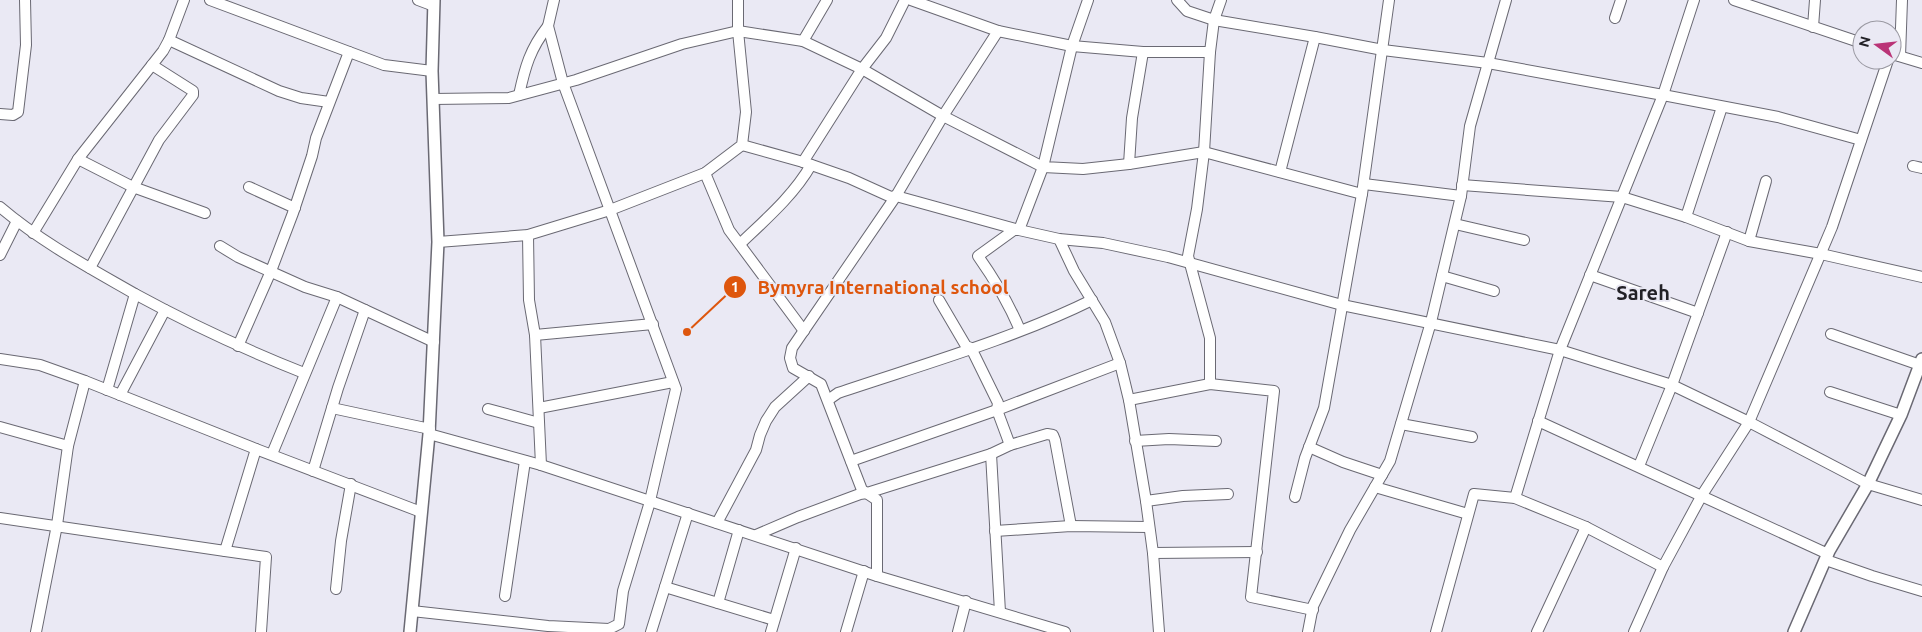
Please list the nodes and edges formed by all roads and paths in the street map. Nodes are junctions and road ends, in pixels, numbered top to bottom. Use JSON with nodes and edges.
{"nodes":[{"id":1,"x":25,"y":0,"type":"edge"},
{"id":2,"x":184,"y":0,"type":"edge"},
{"id":3,"x":210,"y":0,"type":"edge"},
{"id":4,"x":418,"y":0,"type":"edge"},
{"id":5,"x":554,"y":0,"type":"edge"},
{"id":6,"x":738,"y":0,"type":"edge"},
{"id":7,"x":827,"y":0,"type":"edge"},
{"id":8,"x":905,"y":0,"type":"edge"},
{"id":9,"x":910,"y":0,"type":"edge"},
{"id":10,"x":1088,"y":0,"type":"edge"},
{"id":11,"x":1177,"y":0,"type":"edge"},
{"id":12,"x":1221,"y":0,"type":"edge"},
{"id":13,"x":1389,"y":0,"type":"edge"},
{"id":14,"x":1506,"y":0,"type":"edge"},
{"id":15,"x":1621,"y":0,"type":"edge"},
{"id":16,"x":1694,"y":0,"type":"edge"},
{"id":17,"x":1734,"y":0,"type":"edge"},
{"id":18,"x":1816,"y":0,"type":"edge"},
{"id":19,"x":1902,"y":0,"type":"edge"},
{"id":20,"x":434,"y":3,"type":"edge"},
{"id":21,"x":926,"y":3,"type":"edge"},
{"id":22,"x":1615,"y":18,"type":"dead end"},
{"id":23,"x":1214,"y":20,"type":"junction"},
{"id":24,"x":1900,"y":20,"type":"edge"},
{"id":25,"x":548,"y":26,"type":"junction"},
{"id":26,"x":1813,"y":27,"type":"junction"},
{"id":27,"x":998,"y":30,"type":"junction"},
{"id":28,"x":738,"y":31,"type":"junction"},
{"id":29,"x":1315,"y":37,"type":"junction"},
{"id":30,"x":169,"y":40,"type":"junction"},
{"id":31,"x":1852,"y":40,"type":"edge"},
{"id":32,"x":803,"y":41,"type":"junction"},
{"id":33,"x":1072,"y":46,"type":"junction"},
{"id":34,"x":1384,"y":50,"type":"junction"},
{"id":35,"x":349,"y":52,"type":"junction"},
{"id":36,"x":1143,"y":52,"type":"junction"},
{"id":37,"x":1210,"y":52,"type":"junction"},
{"id":38,"x":1902,"y":57,"type":"edge"},
{"id":39,"x":1488,"y":63,"type":"junction"},
{"id":40,"x":1922,"y":63,"type":"edge"},
{"id":41,"x":152,"y":65,"type":"junction"},
{"id":42,"x":862,"y":68,"type":"junction"},
{"id":43,"x":1885,"y":70,"type":"edge"},
{"id":44,"x":432,"y":71,"type":"junction"},
{"id":45,"x":563,"y":83,"type":"junction"},
{"id":46,"x":519,"y":95,"type":"junction"},
{"id":47,"x":1663,"y":95,"type":"junction"},
{"id":48,"x":433,"y":99,"type":"junction"},
{"id":49,"x":328,"y":102,"type":"junction"},
{"id":50,"x":1722,"y":106,"type":"junction"},
{"id":51,"x":0,"y":114,"type":"edge"},
{"id":52,"x":943,"y":116,"type":"junction"},
{"id":53,"x":1861,"y":140,"type":"junction"},
{"id":54,"x":742,"y":145,"type":"junction"},
{"id":55,"x":1204,"y":152,"type":"junction"},
{"id":56,"x":78,"y":159,"type":"junction"},
{"id":57,"x":807,"y":164,"type":"junction"},
{"id":58,"x":1129,"y":164,"type":"junction"},
{"id":59,"x":1043,"y":167,"type":"junction"},
{"id":60,"x":1280,"y":172,"type":"junction"},
{"id":61,"x":705,"y":173,"type":"junction"},
{"id":62,"x":1766,"y":181,"type":"dead end"},
{"id":63,"x":133,"y":187,"type":"junction"},
{"id":64,"x":249,"y":188,"type":"dead end"},
{"id":65,"x":1363,"y":189,"type":"junction"},
{"id":66,"x":1462,"y":190,"type":"junction"},
{"id":67,"x":896,"y":196,"type":"junction"},
{"id":68,"x":1622,"y":197,"type":"junction"},
{"id":69,"x":0,"y":206,"type":"edge"},
{"id":70,"x":294,"y":208,"type":"junction"},
{"id":71,"x":610,"y":210,"type":"junction"},
{"id":72,"x":205,"y":214,"type":"dead end"},
{"id":73,"x":1686,"y":217,"type":"junction"},
{"id":74,"x":17,"y":221,"type":"junction"},
{"id":75,"x":1454,"y":224,"type":"junction"},
{"id":76,"x":1019,"y":230,"type":"junction"},
{"id":77,"x":1727,"y":232,"type":"junction"},
{"id":78,"x":33,"y":233,"type":"junction"},
{"id":79,"x":528,"y":235,"type":"junction"},
{"id":80,"x":1059,"y":239,"type":"junction"},
{"id":81,"x":1524,"y":240,"type":"dead end"},
{"id":82,"x":1749,"y":241,"type":"junction"},
{"id":83,"x":438,"y":242,"type":"junction"},
{"id":84,"x":740,"y":244,"type":"junction"},
{"id":85,"x":220,"y":246,"type":"dead end"},
{"id":86,"x":0,"y":254,"type":"edge"},
{"id":87,"x":1821,"y":254,"type":"junction"},
{"id":88,"x":1191,"y":264,"type":"junction"},
{"id":89,"x":90,"y":268,"type":"junction"},
{"id":90,"x":271,"y":272,"type":"junction"},
{"id":91,"x":1590,"y":275,"type":"junction"},
{"id":92,"x":1442,"y":276,"type":"junction"},
{"id":93,"x":1922,"y":277,"type":"edge"},
{"id":94,"x":1494,"y":291,"type":"dead end"},
{"id":95,"x":135,"y":294,"type":"junction"},
{"id":96,"x":337,"y":297,"type":"junction"},
{"id":97,"x":939,"y":300,"type":"dead end"},
{"id":98,"x":1092,"y":300,"type":"junction"},
{"id":99,"x":1342,"y":305,"type":"junction"},
{"id":100,"x":165,"y":310,"type":"junction"},
{"id":101,"x":366,"y":310,"type":"junction"},
{"id":102,"x":1698,"y":313,"type":"junction"},
{"id":103,"x":1431,"y":322,"type":"junction"},
{"id":104,"x":653,"y":324,"type":"junction"},
{"id":105,"x":1020,"y":330,"type":"junction"},
{"id":106,"x":804,"y":331,"type":"junction"},
{"id":107,"x":1831,"y":334,"type":"dead end"},
{"id":108,"x":535,"y":335,"type":"junction"},
{"id":109,"x":434,"y":342,"type":"junction"},
{"id":110,"x":238,"y":346,"type":"junction"},
{"id":111,"x":971,"y":348,"type":"junction"},
{"id":112,"x":1560,"y":350,"type":"junction"},
{"id":113,"x":0,"y":359,"type":"edge"},
{"id":114,"x":1120,"y":363,"type":"junction"},
{"id":115,"x":1920,"y":369,"type":"edge"},
{"id":116,"x":304,"y":373,"type":"junction"},
{"id":117,"x":809,"y":376,"type":"junction"},
{"id":118,"x":85,"y":381,"type":"junction"},
{"id":119,"x":673,"y":382,"type":"junction"},
{"id":120,"x":1210,"y":384,"type":"junction"},
{"id":121,"x":1672,"y":385,"type":"junction"},
{"id":122,"x":107,"y":390,"type":"junction"},
{"id":123,"x":1830,"y":392,"type":"dead end"},
{"id":124,"x":120,"y":395,"type":"junction"},
{"id":125,"x":828,"y":400,"type":"junction"},
{"id":126,"x":1129,"y":400,"type":"junction"},
{"id":127,"x":332,"y":408,"type":"junction"},
{"id":128,"x":539,"y":408,"type":"junction"},
{"id":129,"x":488,"y":410,"type":"dead end"},
{"id":130,"x":997,"y":410,"type":"junction"},
{"id":131,"x":1901,"y":415,"type":"junction"},
{"id":132,"x":1538,"y":420,"type":"junction"},
{"id":133,"x":1749,"y":422,"type":"junction"},
{"id":134,"x":540,"y":424,"type":"junction"},
{"id":135,"x":1401,"y":424,"type":"junction"},
{"id":136,"x":0,"y":428,"type":"edge"},
{"id":137,"x":430,"y":432,"type":"junction"},
{"id":138,"x":1472,"y":437,"type":"dead end"},
{"id":139,"x":1135,"y":441,"type":"junction"},
{"id":140,"x":1216,"y":441,"type":"dead end"},
{"id":141,"x":1010,"y":445,"type":"junction"},
{"id":142,"x":68,"y":446,"type":"junction"},
{"id":143,"x":1309,"y":447,"type":"junction"},
{"id":144,"x":256,"y":449,"type":"junction"},
{"id":145,"x":272,"y":454,"type":"junction"},
{"id":146,"x":991,"y":454,"type":"junction"},
{"id":147,"x":525,"y":461,"type":"junction"},
{"id":148,"x":851,"y":462,"type":"junction"},
{"id":149,"x":541,"y":465,"type":"junction"},
{"id":150,"x":1639,"y":466,"type":"junction"},
{"id":151,"x":313,"y":471,"type":"junction"},
{"id":152,"x":1382,"y":475,"type":"junction"},
{"id":153,"x":351,"y":484,"type":"junction"},
{"id":154,"x":1868,"y":484,"type":"junction"},
{"id":155,"x":1375,"y":487,"type":"junction"},
{"id":156,"x":867,"y":493,"type":"junction"},
{"id":157,"x":1228,"y":494,"type":"dead end"},
{"id":158,"x":1702,"y":495,"type":"junction"},
{"id":159,"x":1295,"y":498,"type":"dead end"},
{"id":160,"x":1514,"y":498,"type":"junction"},
{"id":161,"x":1922,"y":500,"type":"edge"},
{"id":162,"x":650,"y":501,"type":"junction"},
{"id":163,"x":1146,"y":501,"type":"junction"},
{"id":164,"x":421,"y":512,"type":"junction"},
{"id":165,"x":688,"y":513,"type":"junction"},
{"id":166,"x":1468,"y":514,"type":"junction"},
{"id":167,"x":0,"y":518,"type":"edge"},
{"id":168,"x":717,"y":523,"type":"junction"},
{"id":169,"x":57,"y":525,"type":"junction"},
{"id":170,"x":1071,"y":526,"type":"junction"},
{"id":171,"x":1148,"y":527,"type":"junction"},
{"id":172,"x":1586,"y":527,"type":"junction"},
{"id":173,"x":739,"y":530,"type":"junction"},
{"id":174,"x":995,"y":531,"type":"junction"},
{"id":175,"x":756,"y":535,"type":"junction"},
{"id":176,"x":796,"y":548,"type":"junction"},
{"id":177,"x":225,"y":551,"type":"junction"},
{"id":178,"x":1257,"y":552,"type":"junction"},
{"id":179,"x":1153,"y":553,"type":"junction"},
{"id":180,"x":1827,"y":557,"type":"junction"},
{"id":181,"x":1663,"y":567,"type":"junction"},
{"id":182,"x":864,"y":571,"type":"junction"},
{"id":183,"x":877,"y":576,"type":"junction"},
{"id":184,"x":664,"y":587,"type":"junction"},
{"id":185,"x":336,"y":590,"type":"dead end"},
{"id":186,"x":1922,"y":591,"type":"edge"},
{"id":187,"x":505,"y":596,"type":"dead end"},
{"id":188,"x":966,"y":602,"type":"junction"},
{"id":189,"x":718,"y":603,"type":"junction"},
{"id":190,"x":1313,"y":610,"type":"junction"},
{"id":191,"x":412,"y":611,"type":"junction"},
{"id":192,"x":1000,"y":612,"type":"junction"},
{"id":193,"x":774,"y":620,"type":"junction"},
{"id":194,"x":548,"y":629,"type":"edge"},
{"id":195,"x":36,"y":632,"type":"edge"},
{"id":196,"x":261,"y":632,"type":"edge"},
{"id":197,"x":410,"y":632,"type":"edge"},
{"id":198,"x":651,"y":632,"type":"edge"},
{"id":199,"x":771,"y":632,"type":"edge"},
{"id":200,"x":846,"y":632,"type":"edge"},
{"id":201,"x":958,"y":632,"type":"edge"},
{"id":202,"x":1066,"y":632,"type":"edge"},
{"id":203,"x":1159,"y":632,"type":"edge"},
{"id":204,"x":1308,"y":632,"type":"edge"},
{"id":205,"x":1436,"y":632,"type":"edge"},
{"id":206,"x":1537,"y":632,"type":"edge"},
{"id":207,"x":1634,"y":632,"type":"edge"},
{"id":208,"x":1794,"y":632,"type":"edge"}],
"edges":[{"from":1,"to":51,"type":"street"},
{"from":2,"to":30,"type":"street"},
{"from":3,"to":35,"type":"street"},
{"from":4,"to":20,"type":"street"},
{"from":5,"to":25,"type":"street"},
{"from":6,"to":28,"type":"street"},
{"from":7,"to":32,"type":"street"},
{"from":8,"to":42,"type":"street"},
{"from":9,"to":21,"type":"street"},
{"from":10,"to":33,"type":"street"},
{"from":11,"to":23,"type":"street"},
{"from":12,"to":23,"type":"street"},
{"from":13,"to":34,"type":"street"},
{"from":14,"to":39,"type":"street"},
{"from":15,"to":22,"type":"street"},
{"from":16,"to":47,"type":"street"},
{"from":17,"to":26,"type":"street"},
{"from":18,"to":26,"type":"street"},
{"from":19,"to":24,"type":"street"},
{"from":20,"to":44,"type":"street"},
{"from":21,"to":27,"type":"street"},
{"from":23,"to":29,"type":"street"},
{"from":23,"to":37,"type":"street"},
{"from":25,"to":45,"type":"street"},
{"from":25,"to":46,"type":"street"},
{"from":26,"to":31,"type":"street"},
{"from":27,"to":33,"type":"street"},
{"from":27,"to":52,"type":"street"},
{"from":28,"to":32,"type":"street"},
{"from":28,"to":45,"type":"street"},
{"from":28,"to":54,"type":"street"},
{"from":29,"to":34,"type":"street"},
{"from":29,"to":60,"type":"street"},
{"from":30,"to":41,"type":"street"},
{"from":30,"to":49,"type":"street"},
{"from":32,"to":42,"type":"street"},
{"from":33,"to":36,"type":"street"},
{"from":33,"to":59,"type":"street"},
{"from":34,"to":39,"type":"street"},
{"from":34,"to":65,"type":"street"},
{"from":35,"to":44,"type":"street"},
{"from":35,"to":49,"type":"street"},
{"from":36,"to":37,"type":"street"},
{"from":36,"to":58,"type":"street"},
{"from":37,"to":55,"type":"street"},
{"from":38,"to":40,"type":"street"},
{"from":39,"to":47,"type":"street"},
{"from":39,"to":66,"type":"street"},
{"from":41,"to":56,"type":"street"},
{"from":41,"to":63,"type":"street"},
{"from":42,"to":52,"type":"street"},
{"from":42,"to":57,"type":"street"},
{"from":43,"to":53,"type":"street"},
{"from":44,"to":48,"type":"street"},
{"from":45,"to":46,"type":"street"},
{"from":45,"to":71,"type":"street"},
{"from":46,"to":48,"type":"street"},
{"from":47,"to":50,"type":"street"},
{"from":47,"to":68,"type":"street"},
{"from":48,"to":83,"type":"street"},
{"from":49,"to":70,"type":"street"},
{"from":50,"to":53,"type":"street"},
{"from":50,"to":73,"type":"street"},
{"from":52,"to":59,"type":"street"},
{"from":52,"to":67,"type":"street"},
{"from":53,"to":87,"type":"street"},
{"from":54,"to":57,"type":"street"},
{"from":54,"to":61,"type":"street"},
{"from":55,"to":58,"type":"street"},
{"from":55,"to":60,"type":"street"},
{"from":55,"to":88,"type":"street"},
{"from":56,"to":63,"type":"street"},
{"from":56,"to":78,"type":"street"},
{"from":57,"to":67,"type":"street"},
{"from":57,"to":84,"type":"street"},
{"from":58,"to":59,"type":"street"},
{"from":59,"to":76,"type":"street"},
{"from":60,"to":65,"type":"street"},
{"from":61,"to":71,"type":"street"},
{"from":61,"to":84,"type":"street"},
{"from":62,"to":82,"type":"street"},
{"from":63,"to":72,"type":"street"},
{"from":63,"to":89,"type":"street"},
{"from":64,"to":70,"type":"street"},
{"from":65,"to":66,"type":"street"},
{"from":65,"to":99,"type":"street"},
{"from":66,"to":68,"type":"street"},
{"from":66,"to":75,"type":"street"},
{"from":67,"to":76,"type":"street"},
{"from":67,"to":106,"type":"street"},
{"from":68,"to":73,"type":"street"},
{"from":68,"to":91,"type":"street"},
{"from":69,"to":74,"type":"street"},
{"from":70,"to":90,"type":"street"},
{"from":71,"to":79,"type":"street"},
{"from":71,"to":104,"type":"street"},
{"from":73,"to":77,"type":"street"},
{"from":74,"to":78,"type":"street"},
{"from":74,"to":86,"type":"street"},
{"from":75,"to":81,"type":"street"},
{"from":75,"to":92,"type":"street"},
{"from":76,"to":80,"type":"street"},
{"from":76,"to":105,"type":"street"},
{"from":77,"to":82,"type":"street"},
{"from":77,"to":102,"type":"street"},
{"from":78,"to":89,"type":"street"},
{"from":79,"to":83,"type":"street"},
{"from":79,"to":108,"type":"street"},
{"from":80,"to":88,"type":"street"},
{"from":80,"to":98,"type":"street"},
{"from":82,"to":87,"type":"street"},
{"from":83,"to":109,"type":"street"},
{"from":84,"to":106,"type":"street"},
{"from":85,"to":90,"type":"street"},
{"from":87,"to":93,"type":"street"},
{"from":87,"to":133,"type":"street"},
{"from":88,"to":99,"type":"street"},
{"from":88,"to":120,"type":"street"},
{"from":89,"to":95,"type":"street"},
{"from":90,"to":96,"type":"street"},
{"from":90,"to":110,"type":"street"},
{"from":91,"to":102,"type":"street"},
{"from":91,"to":112,"type":"street"},
{"from":92,"to":94,"type":"street"},
{"from":92,"to":103,"type":"street"},
{"from":95,"to":100,"type":"street"},
{"from":95,"to":122,"type":"street"},
{"from":96,"to":101,"type":"street"},
{"from":96,"to":116,"type":"street"},
{"from":97,"to":111,"type":"street"},
{"from":98,"to":105,"type":"street"},
{"from":98,"to":114,"type":"street"},
{"from":99,"to":103,"type":"street"},
{"from":99,"to":143,"type":"street"},
{"from":100,"to":110,"type":"street"},
{"from":100,"to":124,"type":"street"},
{"from":101,"to":109,"type":"street"},
{"from":101,"to":127,"type":"street"},
{"from":102,"to":121,"type":"street"},
{"from":103,"to":112,"type":"street"},
{"from":103,"to":135,"type":"street"},
{"from":104,"to":108,"type":"street"},
{"from":104,"to":119,"type":"street"},
{"from":105,"to":111,"type":"street"},
{"from":106,"to":117,"type":"street"},
{"from":107,"to":115,"type":"street"},
{"from":108,"to":128,"type":"street"},
{"from":109,"to":137,"type":"street"},
{"from":110,"to":116,"type":"street"},
{"from":111,"to":125,"type":"street"},
{"from":111,"to":130,"type":"street"},
{"from":112,"to":121,"type":"street"},
{"from":112,"to":132,"type":"street"},
{"from":113,"to":118,"type":"street"},
{"from":114,"to":126,"type":"street"},
{"from":114,"to":130,"type":"street"},
{"from":115,"to":131,"type":"street"},
{"from":116,"to":145,"type":"street"},
{"from":117,"to":125,"type":"street"},
{"from":117,"to":168,"type":"street"},
{"from":118,"to":122,"type":"street"},
{"from":118,"to":142,"type":"street"},
{"from":119,"to":128,"type":"street"},
{"from":119,"to":162,"type":"street"},
{"from":120,"to":126,"type":"street"},
{"from":120,"to":178,"type":"street"},
{"from":121,"to":133,"type":"street"},
{"from":121,"to":150,"type":"street"},
{"from":122,"to":124,"type":"street"},
{"from":123,"to":131,"type":"street"},
{"from":124,"to":144,"type":"street"},
{"from":125,"to":148,"type":"street"},
{"from":126,"to":139,"type":"street"},
{"from":127,"to":137,"type":"street"},
{"from":127,"to":151,"type":"street"},
{"from":128,"to":134,"type":"street"},
{"from":129,"to":134,"type":"street"},
{"from":130,"to":141,"type":"street"},
{"from":130,"to":148,"type":"street"},
{"from":131,"to":154,"type":"street"},
{"from":132,"to":150,"type":"street"},
{"from":132,"to":160,"type":"street"},
{"from":133,"to":154,"type":"street"},
{"from":133,"to":158,"type":"street"},
{"from":134,"to":149,"type":"street"},
{"from":135,"to":138,"type":"street"},
{"from":135,"to":152,"type":"street"},
{"from":136,"to":142,"type":"street"},
{"from":137,"to":147,"type":"street"},
{"from":137,"to":164,"type":"street"},
{"from":139,"to":140,"type":"street"},
{"from":139,"to":163,"type":"street"},
{"from":141,"to":146,"type":"street"},
{"from":141,"to":170,"type":"street"},
{"from":142,"to":169,"type":"street"},
{"from":143,"to":152,"type":"street"},
{"from":143,"to":159,"type":"street"},
{"from":144,"to":145,"type":"street"},
{"from":144,"to":177,"type":"street"},
{"from":145,"to":151,"type":"street"},
{"from":146,"to":156,"type":"street"},
{"from":146,"to":174,"type":"street"},
{"from":147,"to":149,"type":"street"},
{"from":147,"to":187,"type":"street"},
{"from":148,"to":156,"type":"street"},
{"from":149,"to":162,"type":"street"},
{"from":150,"to":158,"type":"street"},
{"from":151,"to":153,"type":"street"},
{"from":152,"to":155,"type":"street"},
{"from":153,"to":164,"type":"street"},
{"from":153,"to":185,"type":"street"},
{"from":154,"to":161,"type":"street"},
{"from":154,"to":180,"type":"street"},
{"from":155,"to":166,"type":"street"},
{"from":155,"to":190,"type":"street"},
{"from":156,"to":175,"type":"street"},
{"from":156,"to":183,"type":"street"},
{"from":157,"to":163,"type":"street"},
{"from":158,"to":180,"type":"street"},
{"from":158,"to":181,"type":"street"},
{"from":160,"to":166,"type":"street"},
{"from":160,"to":172,"type":"street"},
{"from":162,"to":165,"type":"street"},
{"from":162,"to":194,"type":"street"},
{"from":163,"to":171,"type":"street"},
{"from":164,"to":191,"type":"street"},
{"from":165,"to":168,"type":"street"},
{"from":165,"to":184,"type":"street"},
{"from":166,"to":205,"type":"street"},
{"from":167,"to":169,"type":"street"},
{"from":168,"to":173,"type":"street"},
{"from":169,"to":177,"type":"street"},
{"from":169,"to":195,"type":"street"},
{"from":170,"to":171,"type":"street"},
{"from":170,"to":174,"type":"street"},
{"from":171,"to":179,"type":"street"},
{"from":172,"to":181,"type":"street"},
{"from":172,"to":206,"type":"street"},
{"from":173,"to":175,"type":"street"},
{"from":173,"to":189,"type":"street"},
{"from":174,"to":192,"type":"street"},
{"from":175,"to":176,"type":"street"},
{"from":176,"to":182,"type":"street"},
{"from":176,"to":193,"type":"street"},
{"from":177,"to":196,"type":"street"},
{"from":178,"to":179,"type":"street"},
{"from":178,"to":190,"type":"street"},
{"from":179,"to":203,"type":"street"},
{"from":180,"to":186,"type":"street"},
{"from":180,"to":208,"type":"street"},
{"from":181,"to":207,"type":"street"},
{"from":182,"to":183,"type":"street"},
{"from":182,"to":200,"type":"street"},
{"from":183,"to":188,"type":"street"},
{"from":184,"to":189,"type":"street"},
{"from":184,"to":198,"type":"street"},
{"from":188,"to":192,"type":"street"},
{"from":188,"to":201,"type":"street"},
{"from":189,"to":193,"type":"street"},
{"from":190,"to":204,"type":"street"},
{"from":191,"to":194,"type":"street"},
{"from":191,"to":197,"type":"street"},
{"from":192,"to":202,"type":"street"},
{"from":193,"to":199,"type":"street"}]}
